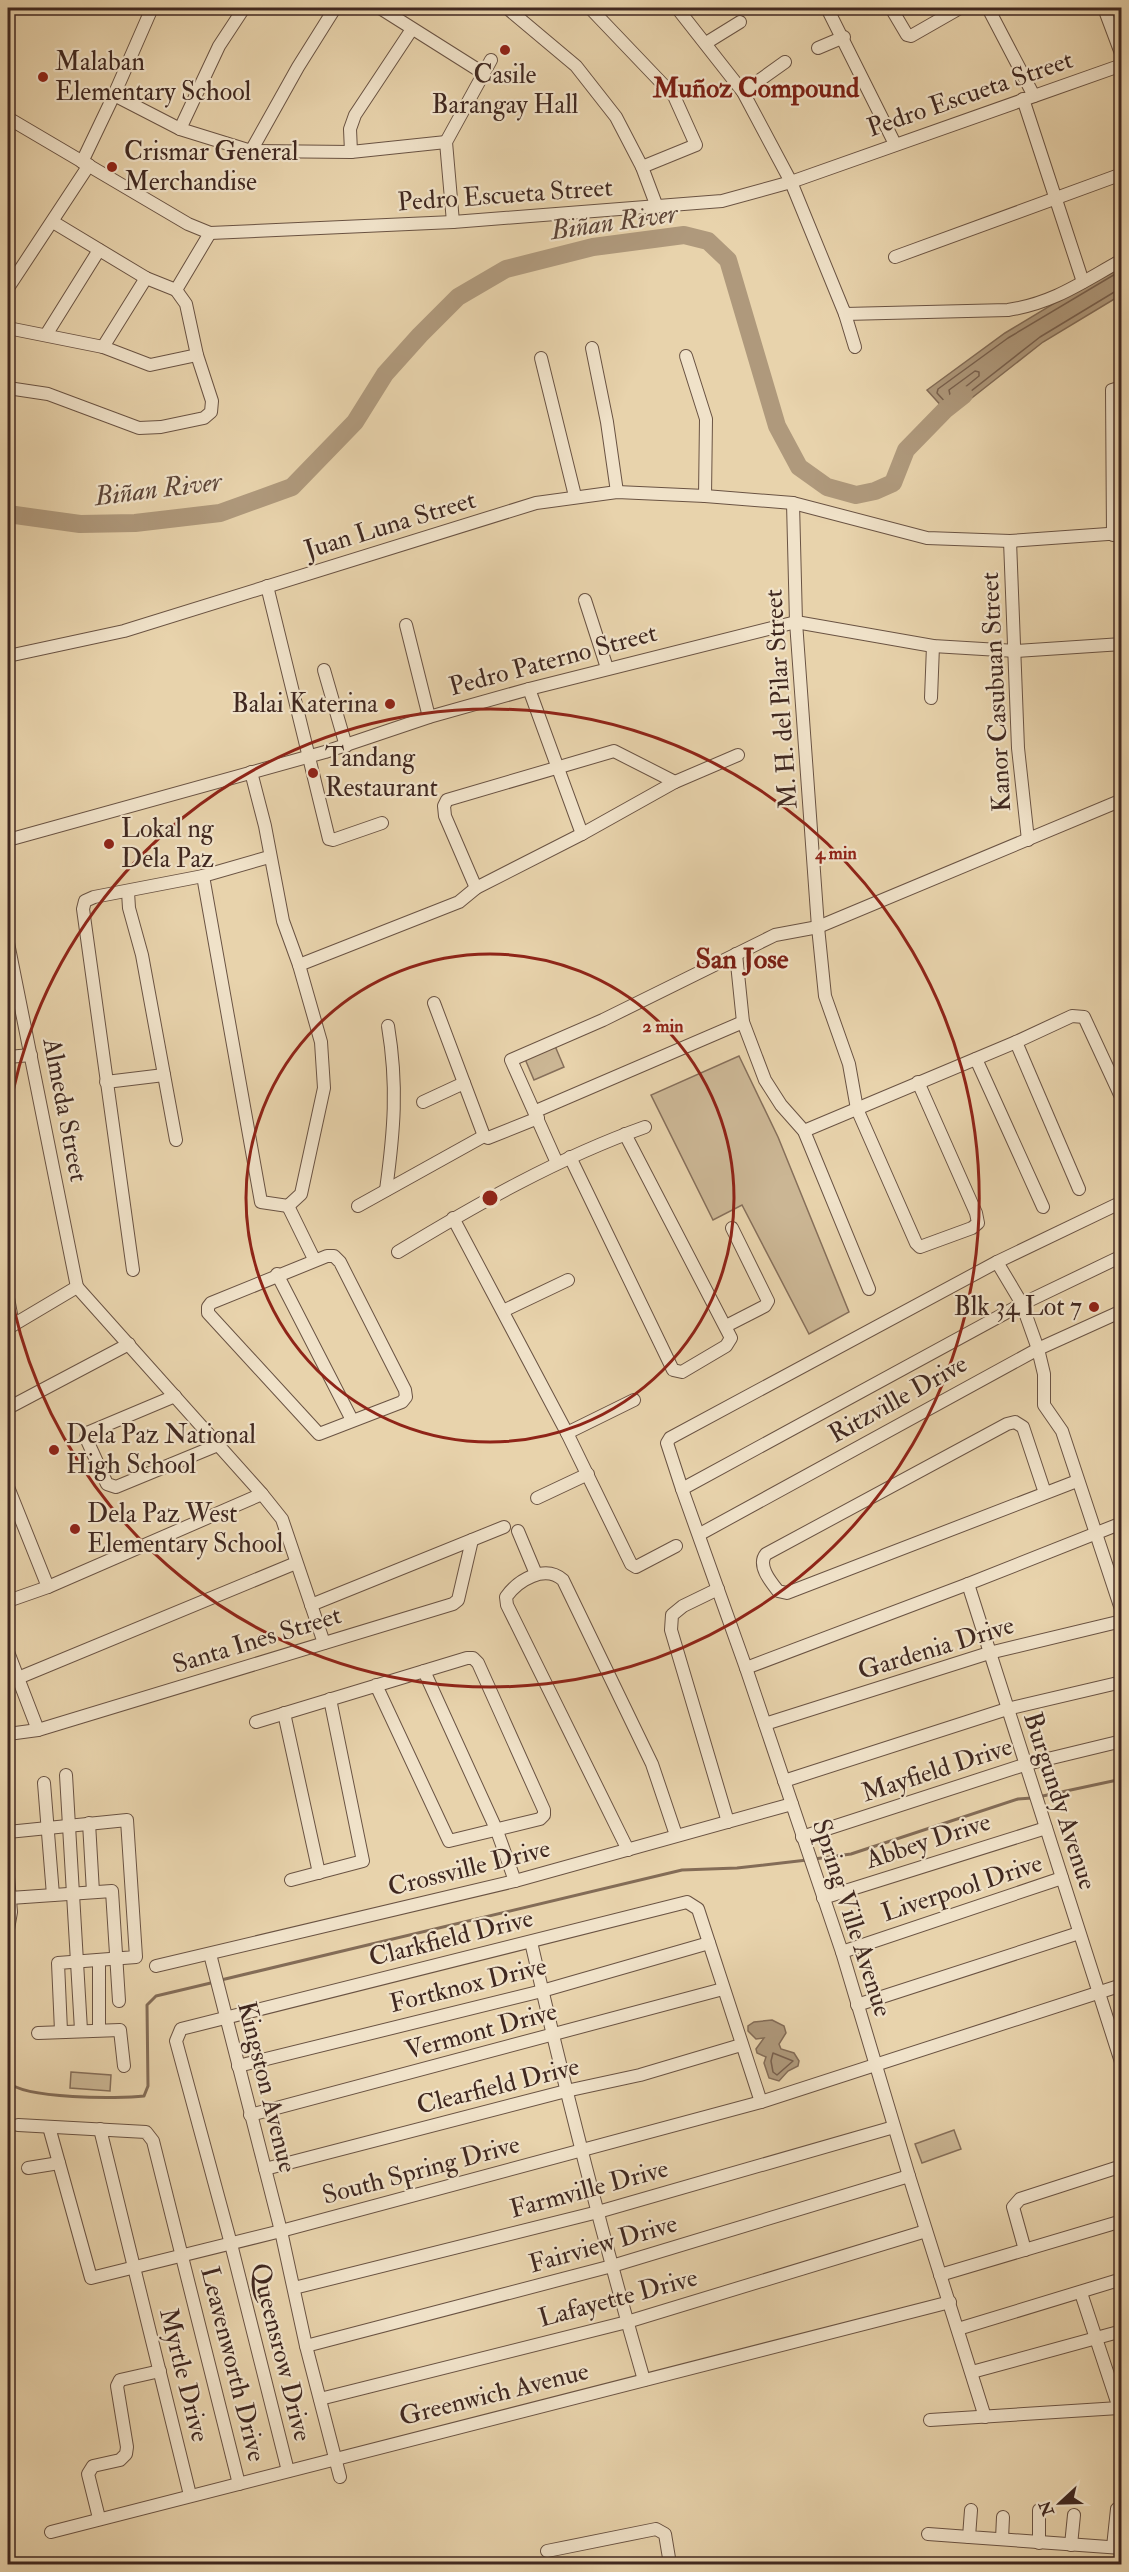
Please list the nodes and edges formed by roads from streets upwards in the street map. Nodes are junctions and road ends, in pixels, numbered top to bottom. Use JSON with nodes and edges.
{"nodes":[{"id":1,"x":152,"y":8,"type":"edge"},
{"id":2,"x":244,"y":8,"type":"edge"},
{"id":3,"x":335,"y":8,"type":"edge"},
{"id":4,"x":380,"y":8,"type":"edge"},
{"id":5,"x":507,"y":8,"type":"edge"},
{"id":6,"x":590,"y":8,"type":"edge"},
{"id":7,"x":677,"y":8,"type":"edge"},
{"id":8,"x":827,"y":8,"type":"edge"},
{"id":9,"x":891,"y":8,"type":"edge"},
{"id":10,"x":960,"y":8,"type":"edge"},
{"id":11,"x":988,"y":8,"type":"edge"},
{"id":12,"x":1104,"y":8,"type":"edge"},
{"id":13,"x":941,"y":12,"type":"edge"},
{"id":14,"x":740,"y":22,"type":"dead end"},
{"id":15,"x":412,"y":29,"type":"junction"},
{"id":16,"x":844,"y":37,"type":"junction"},
{"id":17,"x":705,"y":43,"type":"junction"},
{"id":18,"x":818,"y":48,"type":"dead end"},
{"id":19,"x":1122,"y":56,"type":"edge"},
{"id":20,"x":491,"y":60,"type":"dead end"},
{"id":21,"x":785,"y":62,"type":"dead end"},
{"id":22,"x":1122,"y":65,"type":"edge"},
{"id":23,"x":483,"y":73,"type":"junction"},
{"id":24,"x":743,"y":92,"type":"junction"},
{"id":25,"x":114,"y":95,"type":"junction"},
{"id":26,"x":1029,"y":98,"type":"junction"},
{"id":27,"x":8,"y":118,"type":"edge"},
{"id":28,"x":180,"y":129,"type":"junction"},
{"id":29,"x":446,"y":142,"type":"junction"},
{"id":30,"x":896,"y":144,"type":"junction"},
{"id":31,"x":251,"y":151,"type":"junction"},
{"id":32,"x":351,"y":152,"type":"junction"},
{"id":33,"x":86,"y":164,"type":"junction"},
{"id":34,"x":642,"y":167,"type":"junction"},
{"id":35,"x":1122,"y":174,"type":"edge"},
{"id":36,"x":791,"y":182,"type":"junction"},
{"id":37,"x":1055,"y":199,"type":"junction"},
{"id":38,"x":657,"y":207,"type":"junction"},
{"id":39,"x":53,"y":222,"type":"junction"},
{"id":40,"x":453,"y":222,"type":"junction"},
{"id":41,"x":210,"y":233,"type":"junction"},
{"id":42,"x":99,"y":250,"type":"junction"},
{"id":43,"x":895,"y":256,"type":"dead end"},
{"id":44,"x":1122,"y":260,"type":"edge"},
{"id":45,"x":146,"y":278,"type":"junction"},
{"id":46,"x":1083,"y":282,"type":"junction"},
{"id":47,"x":8,"y":288,"type":"edge"},
{"id":48,"x":176,"y":290,"type":"junction"},
{"id":49,"x":845,"y":314,"type":"junction"},
{"id":50,"x":8,"y":328,"type":"edge"},
{"id":51,"x":46,"y":335,"type":"junction"},
{"id":52,"x":103,"y":346,"type":"junction"},
{"id":53,"x":855,"y":347,"type":"dead end"},
{"id":54,"x":592,"y":348,"type":"dead end"},
{"id":55,"x":197,"y":355,"type":"junction"},
{"id":56,"x":686,"y":356,"type":"dead end"},
{"id":57,"x":541,"y":358,"type":"dead end"},
{"id":58,"x":1122,"y":387,"type":"edge"},
{"id":59,"x":8,"y":388,"type":"edge"},
{"id":60,"x":617,"y":492,"type":"junction"},
{"id":61,"x":575,"y":496,"type":"junction"},
{"id":62,"x":705,"y":496,"type":"junction"},
{"id":63,"x":794,"y":503,"type":"junction"},
{"id":64,"x":1117,"y":534,"type":"edge"},
{"id":65,"x":1010,"y":541,"type":"junction"},
{"id":66,"x":267,"y":586,"type":"junction"},
{"id":67,"x":585,"y":600,"type":"dead end"},
{"id":68,"x":796,"y":622,"type":"junction"},
{"id":69,"x":406,"y":625,"type":"dead end"},
{"id":70,"x":1122,"y":644,"type":"edge"},
{"id":71,"x":933,"y":646,"type":"junction"},
{"id":72,"x":1016,"y":651,"type":"junction"},
{"id":73,"x":8,"y":656,"type":"edge"},
{"id":74,"x":607,"y":668,"type":"junction"},
{"id":75,"x":324,"y":670,"type":"dead end"},
{"id":76,"x":529,"y":688,"type":"junction"},
{"id":77,"x":931,"y":698,"type":"dead end"},
{"id":78,"x":429,"y":717,"type":"junction"},
{"id":79,"x":346,"y":746,"type":"junction"},
{"id":80,"x":738,"y":754,"type":"dead end"},
{"id":81,"x":309,"y":757,"type":"junction"},
{"id":82,"x":556,"y":767,"type":"junction"},
{"id":83,"x":251,"y":772,"type":"junction"},
{"id":84,"x":675,"y":782,"type":"junction"},
{"id":85,"x":1122,"y":800,"type":"edge"},
{"id":86,"x":382,"y":823,"type":"dead end"},
{"id":87,"x":582,"y":834,"type":"junction"},
{"id":88,"x":8,"y":840,"type":"edge"},
{"id":89,"x":1028,"y":840,"type":"junction"},
{"id":90,"x":270,"y":857,"type":"junction"},
{"id":91,"x":203,"y":876,"type":"junction"},
{"id":92,"x":476,"y":888,"type":"junction"},
{"id":93,"x":128,"y":892,"type":"junction"},
{"id":94,"x":818,"y":927,"type":"junction"},
{"id":95,"x":8,"y":943,"type":"edge"},
{"id":96,"x":736,"y":954,"type":"junction"},
{"id":97,"x":299,"y":965,"type":"junction"},
{"id":98,"x":434,"y":1003,"type":"dead end"},
{"id":99,"x":743,"y":1022,"type":"junction"},
{"id":100,"x":388,"y":1026,"type":"dead end"},
{"id":101,"x":1016,"y":1042,"type":"junction"},
{"id":102,"x":31,"y":1055,"type":"junction"},
{"id":103,"x":8,"y":1057,"type":"edge"},
{"id":104,"x":976,"y":1059,"type":"junction"},
{"id":105,"x":164,"y":1075,"type":"junction"},
{"id":106,"x":106,"y":1082,"type":"junction"},
{"id":107,"x":918,"y":1082,"type":"junction"},
{"id":108,"x":464,"y":1083,"type":"junction"},
{"id":109,"x":1122,"y":1099,"type":"edge"},
{"id":110,"x":423,"y":1102,"type":"dead end"},
{"id":111,"x":857,"y":1109,"type":"junction"},
{"id":112,"x":537,"y":1115,"type":"junction"},
{"id":113,"x":645,"y":1127,"type":"dead end"},
{"id":114,"x":804,"y":1131,"type":"junction"},
{"id":115,"x":625,"y":1134,"type":"junction"},
{"id":116,"x":484,"y":1136,"type":"junction"},
{"id":117,"x":176,"y":1140,"type":"dead end"},
{"id":118,"x":570,"y":1157,"type":"junction"},
{"id":119,"x":557,"y":1163,"type":"junction"},
{"id":120,"x":1079,"y":1188,"type":"dead end"},
{"id":121,"x":386,"y":1190,"type":"junction"},
{"id":122,"x":1122,"y":1202,"type":"edge"},
{"id":123,"x":288,"y":1206,"type":"junction"},
{"id":124,"x":358,"y":1206,"type":"dead end"},
{"id":125,"x":1043,"y":1207,"type":"dead end"},
{"id":126,"x":453,"y":1218,"type":"junction"},
{"id":127,"x":732,"y":1228,"type":"dead end"},
{"id":128,"x":398,"y":1252,"type":"dead end"},
{"id":129,"x":1122,"y":1256,"type":"edge"},
{"id":130,"x":314,"y":1259,"type":"junction"},
{"id":131,"x":997,"y":1262,"type":"junction"},
{"id":132,"x":133,"y":1270,"type":"dead end"},
{"id":133,"x":277,"y":1274,"type":"junction"},
{"id":134,"x":568,"y":1280,"type":"dead end"},
{"id":135,"x":77,"y":1287,"type":"junction"},
{"id":136,"x":869,"y":1289,"type":"dead end"},
{"id":137,"x":8,"y":1298,"type":"edge"},
{"id":138,"x":1022,"y":1304,"type":"junction"},
{"id":139,"x":503,"y":1311,"type":"junction"},
{"id":140,"x":1122,"y":1311,"type":"edge"},
{"id":141,"x":10,"y":1326,"type":"edge"},
{"id":142,"x":726,"y":1326,"type":"junction"},
{"id":143,"x":129,"y":1344,"type":"junction"},
{"id":144,"x":1038,"y":1348,"type":"junction"},
{"id":145,"x":175,"y":1396,"type":"junction"},
{"id":146,"x":634,"y":1400,"type":"dead end"},
{"id":147,"x":8,"y":1408,"type":"edge"},
{"id":148,"x":352,"y":1420,"type":"junction"},
{"id":149,"x":567,"y":1432,"type":"junction"},
{"id":150,"x":218,"y":1445,"type":"junction"},
{"id":151,"x":588,"y":1474,"type":"junction"},
{"id":152,"x":1077,"y":1481,"type":"junction"},
{"id":153,"x":8,"y":1487,"type":"edge"},
{"id":154,"x":682,"y":1489,"type":"junction"},
{"id":155,"x":1045,"y":1492,"type":"junction"},
{"id":156,"x":262,"y":1494,"type":"junction"},
{"id":157,"x":537,"y":1498,"type":"dead end"},
{"id":158,"x":1122,"y":1523,"type":"edge"},
{"id":159,"x":504,"y":1527,"type":"dead end"},
{"id":160,"x":518,"y":1531,"type":"dead end"},
{"id":161,"x":700,"y":1534,"type":"junction"},
{"id":162,"x":1096,"y":1534,"type":"junction"},
{"id":163,"x":472,"y":1540,"type":"junction"},
{"id":164,"x":676,"y":1545,"type":"dead end"},
{"id":165,"x":296,"y":1563,"type":"junction"},
{"id":166,"x":536,"y":1574,"type":"junction"},
{"id":167,"x":968,"y":1584,"type":"junction"},
{"id":168,"x":48,"y":1587,"type":"junction"},
{"id":169,"x":718,"y":1588,"type":"junction"},
{"id":170,"x":8,"y":1601,"type":"edge"},
{"id":171,"x":311,"y":1605,"type":"junction"},
{"id":172,"x":1122,"y":1612,"type":"edge"},
{"id":173,"x":1122,"y":1621,"type":"edge"},
{"id":174,"x":324,"y":1643,"type":"junction"},
{"id":175,"x":8,"y":1652,"type":"edge"},
{"id":176,"x":989,"y":1653,"type":"junction"},
{"id":177,"x":746,"y":1668,"type":"junction"},
{"id":178,"x":424,"y":1671,"type":"junction"},
{"id":179,"x":18,"y":1678,"type":"junction"},
{"id":180,"x":1122,"y":1682,"type":"edge"},
{"id":181,"x":376,"y":1685,"type":"junction"},
{"id":182,"x":330,"y":1699,"type":"junction"},
{"id":183,"x":1007,"y":1709,"type":"junction"},
{"id":184,"x":284,"y":1713,"type":"junction"},
{"id":185,"x":256,"y":1722,"type":"dead end"},
{"id":186,"x":765,"y":1724,"type":"junction"},
{"id":187,"x":38,"y":1730,"type":"junction"},
{"id":188,"x":8,"y":1734,"type":"edge"},
{"id":189,"x":1122,"y":1741,"type":"edge"},
{"id":190,"x":1027,"y":1764,"type":"junction"},
{"id":191,"x":66,"y":1774,"type":"dead end"},
{"id":192,"x":784,"y":1781,"type":"junction"},
{"id":193,"x":44,"y":1783,"type":"dead end"},
{"id":194,"x":792,"y":1804,"type":"junction"},
{"id":195,"x":728,"y":1822,"type":"junction"},
{"id":196,"x":89,"y":1823,"type":"junction"},
{"id":197,"x":68,"y":1825,"type":"junction"},
{"id":198,"x":46,"y":1827,"type":"junction"},
{"id":199,"x":1046,"y":1828,"type":"junction"},
{"id":200,"x":496,"y":1831,"type":"junction"},
{"id":201,"x":8,"y":1832,"type":"edge"},
{"id":202,"x":676,"y":1835,"type":"junction"},
{"id":203,"x":802,"y":1837,"type":"junction"},
{"id":204,"x":628,"y":1850,"type":"junction"},
{"id":205,"x":319,"y":1873,"type":"junction"},
{"id":206,"x":8,"y":1877,"type":"edge"},
{"id":207,"x":1062,"y":1878,"type":"junction"},
{"id":208,"x":291,"y":1880,"type":"dead end"},
{"id":209,"x":515,"y":1881,"type":"junction"},
{"id":210,"x":93,"y":1892,"type":"junction"},
{"id":211,"x":73,"y":1893,"type":"junction"},
{"id":212,"x":53,"y":1895,"type":"junction"},
{"id":213,"x":10,"y":1898,"type":"junction"},
{"id":214,"x":823,"y":1898,"type":"junction"},
{"id":215,"x":8,"y":1929,"type":"edge"},
{"id":216,"x":1078,"y":1933,"type":"junction"},
{"id":217,"x":531,"y":1942,"type":"junction"},
{"id":218,"x":709,"y":1943,"type":"junction"},
{"id":219,"x":842,"y":1952,"type":"junction"},
{"id":220,"x":210,"y":1954,"type":"junction"},
{"id":221,"x":117,"y":1958,"type":"junction"},
{"id":222,"x":99,"y":1959,"type":"junction"},
{"id":223,"x":76,"y":1960,"type":"junction"},
{"id":224,"x":156,"y":1966,"type":"dead end"},
{"id":225,"x":1122,"y":1985,"type":"edge"},
{"id":226,"x":723,"y":1989,"type":"junction"},
{"id":227,"x":542,"y":1991,"type":"junction"},
{"id":228,"x":1099,"y":1991,"type":"junction"},
{"id":229,"x":119,"y":2001,"type":"dead end"},
{"id":230,"x":857,"y":2005,"type":"junction"},
{"id":231,"x":225,"y":2018,"type":"junction"},
{"id":232,"x":99,"y":2029,"type":"junction"},
{"id":233,"x":81,"y":2030,"type":"junction"},
{"id":234,"x":61,"y":2031,"type":"junction"},
{"id":235,"x":38,"y":2032,"type":"dead end"},
{"id":236,"x":553,"y":2036,"type":"junction"},
{"id":237,"x":741,"y":2045,"type":"junction"},
{"id":238,"x":1119,"y":2048,"type":"edge"},
{"id":239,"x":875,"y":2064,"type":"junction"},
{"id":240,"x":124,"y":2066,"type":"dead end"},
{"id":241,"x":238,"y":2066,"type":"junction"},
{"id":242,"x":1122,"y":2066,"type":"edge"},
{"id":243,"x":566,"y":2091,"type":"junction"},
{"id":244,"x":761,"y":2102,"type":"junction"},
{"id":245,"x":250,"y":2115,"type":"junction"},
{"id":246,"x":18,"y":2124,"type":"dead end"},
{"id":247,"x":48,"y":2127,"type":"junction"},
{"id":248,"x":894,"y":2127,"type":"junction"},
{"id":249,"x":100,"y":2129,"type":"junction"},
{"id":250,"x":584,"y":2150,"type":"junction"},
{"id":251,"x":59,"y":2163,"type":"junction"},
{"id":252,"x":1122,"y":2166,"type":"edge"},
{"id":253,"x":28,"y":2168,"type":"dead end"},
{"id":254,"x":265,"y":2169,"type":"junction"},
{"id":255,"x":909,"y":2176,"type":"junction"},
{"id":256,"x":598,"y":2212,"type":"junction"},
{"id":257,"x":1122,"y":2221,"type":"edge"},
{"id":258,"x":281,"y":2231,"type":"junction"},
{"id":259,"x":926,"y":2231,"type":"junction"},
{"id":260,"x":231,"y":2244,"type":"junction"},
{"id":261,"x":1025,"y":2250,"type":"junction"},
{"id":262,"x":183,"y":2254,"type":"junction"},
{"id":263,"x":136,"y":2266,"type":"junction"},
{"id":264,"x":612,"y":2266,"type":"junction"},
{"id":265,"x":940,"y":2275,"type":"junction"},
{"id":266,"x":1122,"y":2279,"type":"edge"},
{"id":267,"x":294,"y":2288,"type":"junction"},
{"id":268,"x":1081,"y":2293,"type":"junction"},
{"id":269,"x":950,"y":2302,"type":"junction"},
{"id":270,"x":627,"y":2322,"type":"junction"},
{"id":271,"x":958,"y":2330,"type":"junction"},
{"id":272,"x":1122,"y":2331,"type":"edge"},
{"id":273,"x":1096,"y":2340,"type":"junction"},
{"id":274,"x":306,"y":2346,"type":"junction"},
{"id":275,"x":159,"y":2371,"type":"junction"},
{"id":276,"x":972,"y":2372,"type":"junction"},
{"id":277,"x":644,"y":2380,"type":"junction"},
{"id":278,"x":320,"y":2399,"type":"junction"},
{"id":279,"x":1120,"y":2413,"type":"edge"},
{"id":280,"x":985,"y":2416,"type":"junction"},
{"id":281,"x":930,"y":2420,"type":"dead end"},
{"id":282,"x":335,"y":2458,"type":"junction"},
{"id":283,"x":288,"y":2471,"type":"junction"},
{"id":284,"x":340,"y":2477,"type":"dead end"},
{"id":285,"x":239,"y":2484,"type":"junction"},
{"id":286,"x":190,"y":2495,"type":"junction"},
{"id":287,"x":1117,"y":2509,"type":"dead end"},
{"id":288,"x":971,"y":2510,"type":"dead end"},
{"id":289,"x":1039,"y":2510,"type":"dead end"},
{"id":290,"x":1074,"y":2515,"type":"dead end"},
{"id":291,"x":1003,"y":2517,"type":"dead end"},
{"id":292,"x":99,"y":2518,"type":"junction"},
{"id":293,"x":51,"y":2532,"type":"dead end"},
{"id":294,"x":928,"y":2534,"type":"dead end"},
{"id":295,"x":969,"y":2537,"type":"junction"},
{"id":296,"x":1002,"y":2539,"type":"junction"},
{"id":297,"x":1038,"y":2543,"type":"junction"},
{"id":298,"x":1071,"y":2545,"type":"junction"},
{"id":299,"x":1117,"y":2547,"type":"edge"},
{"id":300,"x":547,"y":2551,"type":"dead end"},
{"id":301,"x":670,"y":2565,"type":"edge"}],
"edges":[{"from":1,"to":25,"type":"street"},
{"from":2,"to":28,"type":"street"},
{"from":3,"to":31,"type":"street"},
{"from":4,"to":15,"type":"street"},
{"from":5,"to":34,"type":"street"},
{"from":6,"to":34,"type":"street"},
{"from":7,"to":17,"type":"street"},
{"from":8,"to":16,"type":"street"},
{"from":9,"to":13,"type":"street"},
{"from":10,"to":13,"type":"street"},
{"from":11,"to":26,"type":"street"},
{"from":12,"to":19,"type":"street"},
{"from":14,"to":17,"type":"street"},
{"from":15,"to":23,"type":"street"},
{"from":15,"to":32,"type":"street"},
{"from":16,"to":18,"type":"street"},
{"from":16,"to":30,"type":"street"},
{"from":17,"to":24,"type":"street"},
{"from":20,"to":23,"type":"street"},
{"from":21,"to":24,"type":"street"},
{"from":22,"to":26,"type":"street","name":"Pedro Escueta Street"},
{"from":23,"to":29,"type":"street"},
{"from":24,"to":36,"type":"street"},
{"from":25,"to":28,"type":"street"},
{"from":25,"to":33,"type":"street"},
{"from":26,"to":30,"type":"street","name":"Pedro Escueta Street"},
{"from":26,"to":37,"type":"street"},
{"from":27,"to":33,"type":"street","name":"Pedro Escueta Street"},
{"from":28,"to":31,"type":"street"},
{"from":29,"to":32,"type":"street"},
{"from":29,"to":40,"type":"street"},
{"from":30,"to":36,"type":"street","name":"Pedro Escueta Street"},
{"from":31,"to":32,"type":"street"},
{"from":33,"to":39,"type":"street"},
{"from":33,"to":41,"type":"street","name":"Pedro Escueta Street"},
{"from":34,"to":38,"type":"street"},
{"from":35,"to":37,"type":"street"},
{"from":36,"to":38,"type":"street","name":"Pedro Escueta Street"},
{"from":36,"to":49,"type":"street"},
{"from":37,"to":43,"type":"street"},
{"from":37,"to":46,"type":"street"},
{"from":38,"to":40,"type":"street","name":"Pedro Escueta Street"},
{"from":39,"to":42,"type":"street"},
{"from":39,"to":47,"type":"street"},
{"from":40,"to":41,"type":"street","name":"Pedro Escueta Street"},
{"from":41,"to":48,"type":"street"},
{"from":42,"to":45,"type":"street"},
{"from":42,"to":51,"type":"street"},
{"from":44,"to":46,"type":"street"},
{"from":45,"to":48,"type":"street"},
{"from":45,"to":52,"type":"street"},
{"from":46,"to":49,"type":"street"},
{"from":48,"to":55,"type":"street"},
{"from":49,"to":53,"type":"street"},
{"from":50,"to":51,"type":"street"},
{"from":51,"to":52,"type":"street"},
{"from":52,"to":55,"type":"street"},
{"from":54,"to":60,"type":"street"},
{"from":55,"to":59,"type":"street"},
{"from":56,"to":62,"type":"street"},
{"from":57,"to":61,"type":"street"},
{"from":58,"to":64,"type":"street"},
{"from":60,"to":61,"type":"street","name":"Juan Luna Street"},
{"from":60,"to":62,"type":"street","name":"Juan Luna Street"},
{"from":61,"to":66,"type":"street","name":"Juan Luna Street"},
{"from":62,"to":63,"type":"street","name":"Juan Luna Street"},
{"from":63,"to":65,"type":"street","name":"Juan Luna Street"},
{"from":63,"to":68,"type":"street","name":"M. H. del Pilar Street"},
{"from":64,"to":65,"type":"street","name":"Juan Luna Street"},
{"from":65,"to":72,"type":"street","name":"Kanor Casubuan Street"},
{"from":66,"to":73,"type":"street","name":"Juan Luna Street"},
{"from":66,"to":81,"type":"street"},
{"from":67,"to":74,"type":"street"},
{"from":68,"to":71,"type":"street","name":"Pedro Paterno Street"},
{"from":68,"to":74,"type":"street","name":"Pedro Paterno Street"},
{"from":68,"to":94,"type":"street","name":"M. H. del Pilar Street"},
{"from":69,"to":78,"type":"street"},
{"from":70,"to":72,"type":"street","name":"Pedro Paterno Street"},
{"from":71,"to":72,"type":"street","name":"Pedro Paterno Street"},
{"from":71,"to":77,"type":"street"},
{"from":72,"to":89,"type":"street","name":"Kanor Casubuan Street"},
{"from":74,"to":76,"type":"street","name":"Pedro Paterno Street"},
{"from":75,"to":79,"type":"street"},
{"from":76,"to":78,"type":"street","name":"Pedro Paterno Street"},
{"from":76,"to":82,"type":"street"},
{"from":78,"to":79,"type":"street","name":"Pedro Paterno Street"},
{"from":79,"to":81,"type":"street","name":"Pedro Paterno Street"},
{"from":80,"to":84,"type":"street"},
{"from":81,"to":83,"type":"street","name":"Pedro Paterno Street"},
{"from":81,"to":86,"type":"street"},
{"from":82,"to":84,"type":"street"},
{"from":82,"to":87,"type":"street"},
{"from":82,"to":92,"type":"street"},
{"from":83,"to":88,"type":"street","name":"Pedro Paterno Street"},
{"from":83,"to":90,"type":"street"},
{"from":84,"to":87,"type":"street"},
{"from":85,"to":89,"type":"street"},
{"from":87,"to":92,"type":"street"},
{"from":89,"to":94,"type":"street"},
{"from":90,"to":91,"type":"street"},
{"from":90,"to":97,"type":"street"},
{"from":91,"to":93,"type":"street"},
{"from":91,"to":123,"type":"street"},
{"from":92,"to":97,"type":"street"},
{"from":93,"to":105,"type":"street"},
{"from":93,"to":106,"type":"street"},
{"from":94,"to":96,"type":"street"},
{"from":94,"to":111,"type":"street","name":"M. H. del Pilar Street"},
{"from":95,"to":102,"type":"street","name":"Almeda Street"},
{"from":96,"to":99,"type":"street"},
{"from":96,"to":112,"type":"street"},
{"from":97,"to":123,"type":"street"},
{"from":98,"to":108,"type":"street"},
{"from":99,"to":112,"type":"street"},
{"from":99,"to":114,"type":"street"},
{"from":100,"to":121,"type":"street"},
{"from":101,"to":104,"type":"street"},
{"from":101,"to":109,"type":"street"},
{"from":101,"to":120,"type":"street"},
{"from":102,"to":103,"type":"street"},
{"from":102,"to":135,"type":"street","name":"Almeda Street"},
{"from":104,"to":107,"type":"street"},
{"from":104,"to":125,"type":"street"},
{"from":105,"to":106,"type":"street"},
{"from":105,"to":117,"type":"street"},
{"from":106,"to":132,"type":"street"},
{"from":107,"to":111,"type":"street"},
{"from":107,"to":111,"type":"street","name":"M. H. del Pilar Street"},
{"from":108,"to":110,"type":"street"},
{"from":108,"to":116,"type":"street"},
{"from":111,"to":114,"type":"street"},
{"from":112,"to":116,"type":"street"},
{"from":112,"to":119,"type":"street"},
{"from":113,"to":115,"type":"street"},
{"from":114,"to":136,"type":"street"},
{"from":115,"to":118,"type":"street"},
{"from":115,"to":142,"type":"street"},
{"from":116,"to":121,"type":"street"},
{"from":118,"to":119,"type":"street"},
{"from":118,"to":142,"type":"street"},
{"from":119,"to":126,"type":"street"},
{"from":121,"to":124,"type":"street"},
{"from":122,"to":131,"type":"street"},
{"from":123,"to":130,"type":"street"},
{"from":126,"to":128,"type":"street"},
{"from":126,"to":139,"type":"street"},
{"from":127,"to":142,"type":"street"},
{"from":129,"to":138,"type":"street"},
{"from":130,"to":133,"type":"street"},
{"from":130,"to":148,"type":"street"},
{"from":131,"to":138,"type":"street"},
{"from":131,"to":154,"type":"street","name":"Spring Ville Avenue"},
{"from":133,"to":148,"type":"street"},
{"from":133,"to":148,"type":"street"},
{"from":134,"to":139,"type":"street"},
{"from":135,"to":141,"type":"street"},
{"from":135,"to":143,"type":"street"},
{"from":137,"to":141,"type":"street"},
{"from":138,"to":144,"type":"street"},
{"from":138,"to":154,"type":"street"},
{"from":139,"to":149,"type":"street"},
{"from":140,"to":144,"type":"street","name":"Ritzville Drive"},
{"from":143,"to":145,"type":"street"},
{"from":143,"to":147,"type":"street"},
{"from":144,"to":152,"type":"street"},
{"from":144,"to":161,"type":"street","name":"Ritzville Drive"},
{"from":145,"to":150,"type":"street"},
{"from":145,"to":150,"type":"street"},
{"from":146,"to":149,"type":"street"},
{"from":149,"to":151,"type":"street"},
{"from":150,"to":156,"type":"street"},
{"from":151,"to":157,"type":"street"},
{"from":151,"to":164,"type":"street"},
{"from":152,"to":155,"type":"street"},
{"from":152,"to":162,"type":"street"},
{"from":153,"to":168,"type":"street"},
{"from":154,"to":161,"type":"street","name":"Spring Ville Avenue"},
{"from":155,"to":155,"type":"street"},
{"from":156,"to":165,"type":"street"},
{"from":156,"to":168,"type":"street"},
{"from":158,"to":162,"type":"street"},
{"from":159,"to":163,"type":"street"},
{"from":160,"to":166,"type":"street"},
{"from":161,"to":169,"type":"street","name":"Spring Ville Avenue"},
{"from":162,"to":167,"type":"street"},
{"from":162,"to":172,"type":"street"},
{"from":163,"to":171,"type":"street"},
{"from":163,"to":174,"type":"street","name":"Santa Ines Street"},
{"from":165,"to":171,"type":"street"},
{"from":165,"to":179,"type":"street"},
{"from":166,"to":202,"type":"street"},
{"from":166,"to":204,"type":"street"},
{"from":167,"to":176,"type":"street","name":"Burgundy Avenue"},
{"from":167,"to":177,"type":"street"},
{"from":168,"to":170,"type":"street"},
{"from":169,"to":177,"type":"street","name":"Spring Ville Avenue"},
{"from":169,"to":195,"type":"street"},
{"from":171,"to":174,"type":"street"},
{"from":173,"to":176,"type":"street","name":"Gardenia Drive"},
{"from":174,"to":187,"type":"street","name":"Santa Ines Street"},
{"from":175,"to":179,"type":"street"},
{"from":176,"to":183,"type":"street","name":"Burgundy Avenue"},
{"from":176,"to":186,"type":"street","name":"Gardenia Drive"},
{"from":177,"to":186,"type":"street","name":"Spring Ville Avenue"},
{"from":178,"to":181,"type":"street"},
{"from":178,"to":200,"type":"street"},
{"from":178,"to":200,"type":"street"},
{"from":179,"to":187,"type":"street"},
{"from":180,"to":183,"type":"street"},
{"from":181,"to":182,"type":"street"},
{"from":181,"to":200,"type":"street"},
{"from":182,"to":184,"type":"street"},
{"from":182,"to":205,"type":"street"},
{"from":183,"to":190,"type":"street","name":"Burgundy Avenue"},
{"from":183,"to":192,"type":"street"},
{"from":184,"to":185,"type":"street"},
{"from":184,"to":205,"type":"street"},
{"from":186,"to":192,"type":"street","name":"Spring Ville Avenue"},
{"from":187,"to":188,"type":"street","name":"Santa Ines Street"},
{"from":189,"to":190,"type":"street","name":"Mayfield Drive"},
{"from":190,"to":199,"type":"street","name":"Burgundy Avenue"},
{"from":190,"to":203,"type":"street","name":"Mayfield Drive"},
{"from":191,"to":197,"type":"street"},
{"from":192,"to":194,"type":"street","name":"Spring Ville Avenue"},
{"from":193,"to":198,"type":"street"},
{"from":194,"to":195,"type":"street","name":"Crossville Drive"},
{"from":194,"to":203,"type":"street","name":"Spring Ville Avenue"},
{"from":195,"to":202,"type":"street","name":"Crossville Drive"},
{"from":196,"to":197,"type":"street"},
{"from":196,"to":210,"type":"street"},
{"from":196,"to":221,"type":"street"},
{"from":197,"to":198,"type":"street"},
{"from":197,"to":211,"type":"street"},
{"from":198,"to":201,"type":"street"},
{"from":198,"to":212,"type":"street"},
{"from":199,"to":207,"type":"street","name":"Burgundy Avenue"},
{"from":199,"to":214,"type":"street","name":"Abbey Drive"},
{"from":200,"to":209,"type":"street"},
{"from":202,"to":204,"type":"street","name":"Crossville Drive"},
{"from":203,"to":214,"type":"street","name":"Spring Ville Avenue"},
{"from":204,"to":209,"type":"street","name":"Crossville Drive"},
{"from":205,"to":208,"type":"street"},
{"from":206,"to":213,"type":"street"},
{"from":207,"to":216,"type":"street","name":"Burgundy Avenue"},
{"from":207,"to":219,"type":"street","name":"Liverpool Drive"},
{"from":209,"to":220,"type":"street","name":"Crossville Drive"},
{"from":210,"to":211,"type":"street"},
{"from":210,"to":221,"type":"street"},
{"from":211,"to":212,"type":"street"},
{"from":211,"to":223,"type":"street"},
{"from":212,"to":213,"type":"street"},
{"from":213,"to":215,"type":"street"},
{"from":214,"to":219,"type":"street","name":"Spring Ville Avenue"},
{"from":216,"to":228,"type":"street","name":"Burgundy Avenue"},
{"from":216,"to":230,"type":"street"},
{"from":217,"to":218,"type":"street","name":"Clarkfield Drive"},
{"from":217,"to":227,"type":"street"},
{"from":217,"to":231,"type":"street","name":"Clarkfield Drive"},
{"from":218,"to":226,"type":"street"},
{"from":218,"to":227,"type":"street","name":"Fortknox Drive"},
{"from":219,"to":230,"type":"street","name":"Spring Ville Avenue"},
{"from":220,"to":224,"type":"street","name":"Crossville Drive"},
{"from":220,"to":231,"type":"street","name":"Kingston Avenue"},
{"from":221,"to":222,"type":"street"},
{"from":221,"to":229,"type":"street"},
{"from":222,"to":223,"type":"street"},
{"from":222,"to":232,"type":"street"},
{"from":223,"to":233,"type":"street"},
{"from":223,"to":234,"type":"street"},
{"from":225,"to":228,"type":"street","name":"South Spring Drive"},
{"from":226,"to":236,"type":"street","name":"Vermont Drive"},
{"from":226,"to":237,"type":"street"},
{"from":227,"to":236,"type":"street"},
{"from":227,"to":241,"type":"street","name":"Fortknox Drive"},
{"from":228,"to":238,"type":"street","name":"Burgundy Avenue"},
{"from":228,"to":239,"type":"street","name":"South Spring Drive"},
{"from":230,"to":239,"type":"street","name":"Spring Ville Avenue"},
{"from":231,"to":241,"type":"street","name":"Kingston Avenue"},
{"from":231,"to":260,"type":"street","name":"Clarkfield Drive"},
{"from":232,"to":233,"type":"street"},
{"from":232,"to":240,"type":"street"},
{"from":233,"to":234,"type":"street"},
{"from":234,"to":235,"type":"street"},
{"from":236,"to":243,"type":"street"},
{"from":236,"to":245,"type":"street","name":"Vermont Drive"},
{"from":237,"to":243,"type":"street","name":"Clearfield Drive"},
{"from":237,"to":244,"type":"street"},
{"from":238,"to":242,"type":"street","name":"Burgundy Avenue"},
{"from":239,"to":244,"type":"street","name":"South Spring Drive"},
{"from":239,"to":248,"type":"street","name":"Spring Ville Avenue"},
{"from":241,"to":245,"type":"street","name":"Kingston Avenue"},
{"from":243,"to":250,"type":"street"},
{"from":243,"to":254,"type":"street","name":"Clearfield Drive"},
{"from":244,"to":250,"type":"street","name":"South Spring Drive"},
{"from":245,"to":254,"type":"street","name":"Kingston Avenue"},
{"from":246,"to":247,"type":"street","name":"Leavenworth Drive"},
{"from":247,"to":249,"type":"street","name":"Leavenworth Drive"},
{"from":247,"to":251,"type":"street","name":"South Spring Drive"},
{"from":248,"to":255,"type":"street","name":"Spring Ville Avenue"},
{"from":248,"to":256,"type":"street","name":"Farmville Drive"},
{"from":249,"to":262,"type":"street","name":"Leavenworth Drive"},
{"from":249,"to":263,"type":"street","name":"Myrtle Drive"},
{"from":250,"to":256,"type":"street"},
{"from":250,"to":258,"type":"street","name":"South Spring Drive"},
{"from":251,"to":253,"type":"street"},
{"from":251,"to":263,"type":"street","name":"South Spring Drive"},
{"from":252,"to":261,"type":"street"},
{"from":254,"to":258,"type":"street","name":"Kingston Avenue"},
{"from":255,"to":259,"type":"street","name":"Spring Ville Avenue"},
{"from":255,"to":264,"type":"street","name":"Fairview Drive"},
{"from":256,"to":264,"type":"street"},
{"from":256,"to":267,"type":"street","name":"Farmville Drive"},
{"from":257,"to":261,"type":"street"},
{"from":258,"to":260,"type":"street","name":"South Spring Drive"},
{"from":258,"to":267,"type":"street","name":"Kingston Avenue"},
{"from":259,"to":265,"type":"street","name":"Spring Ville Avenue"},
{"from":259,"to":270,"type":"street","name":"Lafayette Drive"},
{"from":260,"to":262,"type":"street","name":"South Spring Drive"},
{"from":260,"to":283,"type":"street","name":"Queensrow Drive"},
{"from":261,"to":265,"type":"street"},
{"from":262,"to":263,"type":"street","name":"South Spring Drive"},
{"from":262,"to":285,"type":"street","name":"Leavenworth Drive"},
{"from":263,"to":275,"type":"street","name":"Myrtle Drive"},
{"from":264,"to":270,"type":"street"},
{"from":264,"to":274,"type":"street","name":"Fairview Drive"},
{"from":265,"to":269,"type":"street","name":"Spring Ville Avenue"},
{"from":266,"to":268,"type":"street"},
{"from":267,"to":274,"type":"street","name":"Kingston Avenue"},
{"from":268,"to":271,"type":"street"},
{"from":268,"to":273,"type":"street"},
{"from":269,"to":271,"type":"street","name":"Spring Ville Avenue"},
{"from":269,"to":277,"type":"street","name":"Greenwich Avenue"},
{"from":270,"to":277,"type":"street"},
{"from":270,"to":278,"type":"street","name":"Lafayette Drive"},
{"from":271,"to":276,"type":"street","name":"Spring Ville Avenue"},
{"from":272,"to":273,"type":"street"},
{"from":273,"to":276,"type":"street"},
{"from":273,"to":279,"type":"street"},
{"from":274,"to":278,"type":"street","name":"Kingston Avenue"},
{"from":275,"to":286,"type":"street","name":"Myrtle Drive"},
{"from":275,"to":292,"type":"street"},
{"from":276,"to":280,"type":"street","name":"Spring Ville Avenue"},
{"from":277,"to":282,"type":"street","name":"Greenwich Avenue"},
{"from":278,"to":282,"type":"street","name":"Kingston Avenue"},
{"from":279,"to":280,"type":"street"},
{"from":280,"to":281,"type":"street"},
{"from":282,"to":283,"type":"street","name":"Greenwich Avenue"},
{"from":282,"to":284,"type":"street","name":"Kingston Avenue"},
{"from":283,"to":285,"type":"street","name":"Greenwich Avenue"},
{"from":285,"to":286,"type":"street","name":"Greenwich Avenue"},
{"from":286,"to":292,"type":"street","name":"Greenwich Avenue"},
{"from":287,"to":299,"type":"street"},
{"from":288,"to":295,"type":"street"},
{"from":289,"to":297,"type":"street"},
{"from":290,"to":298,"type":"street"},
{"from":291,"to":296,"type":"street"},
{"from":292,"to":293,"type":"street","name":"Greenwich Avenue"},
{"from":294,"to":295,"type":"street"},
{"from":295,"to":296,"type":"street"},
{"from":296,"to":297,"type":"street"},
{"from":297,"to":298,"type":"street"},
{"from":298,"to":299,"type":"street"},
{"from":300,"to":301,"type":"street"}]}
